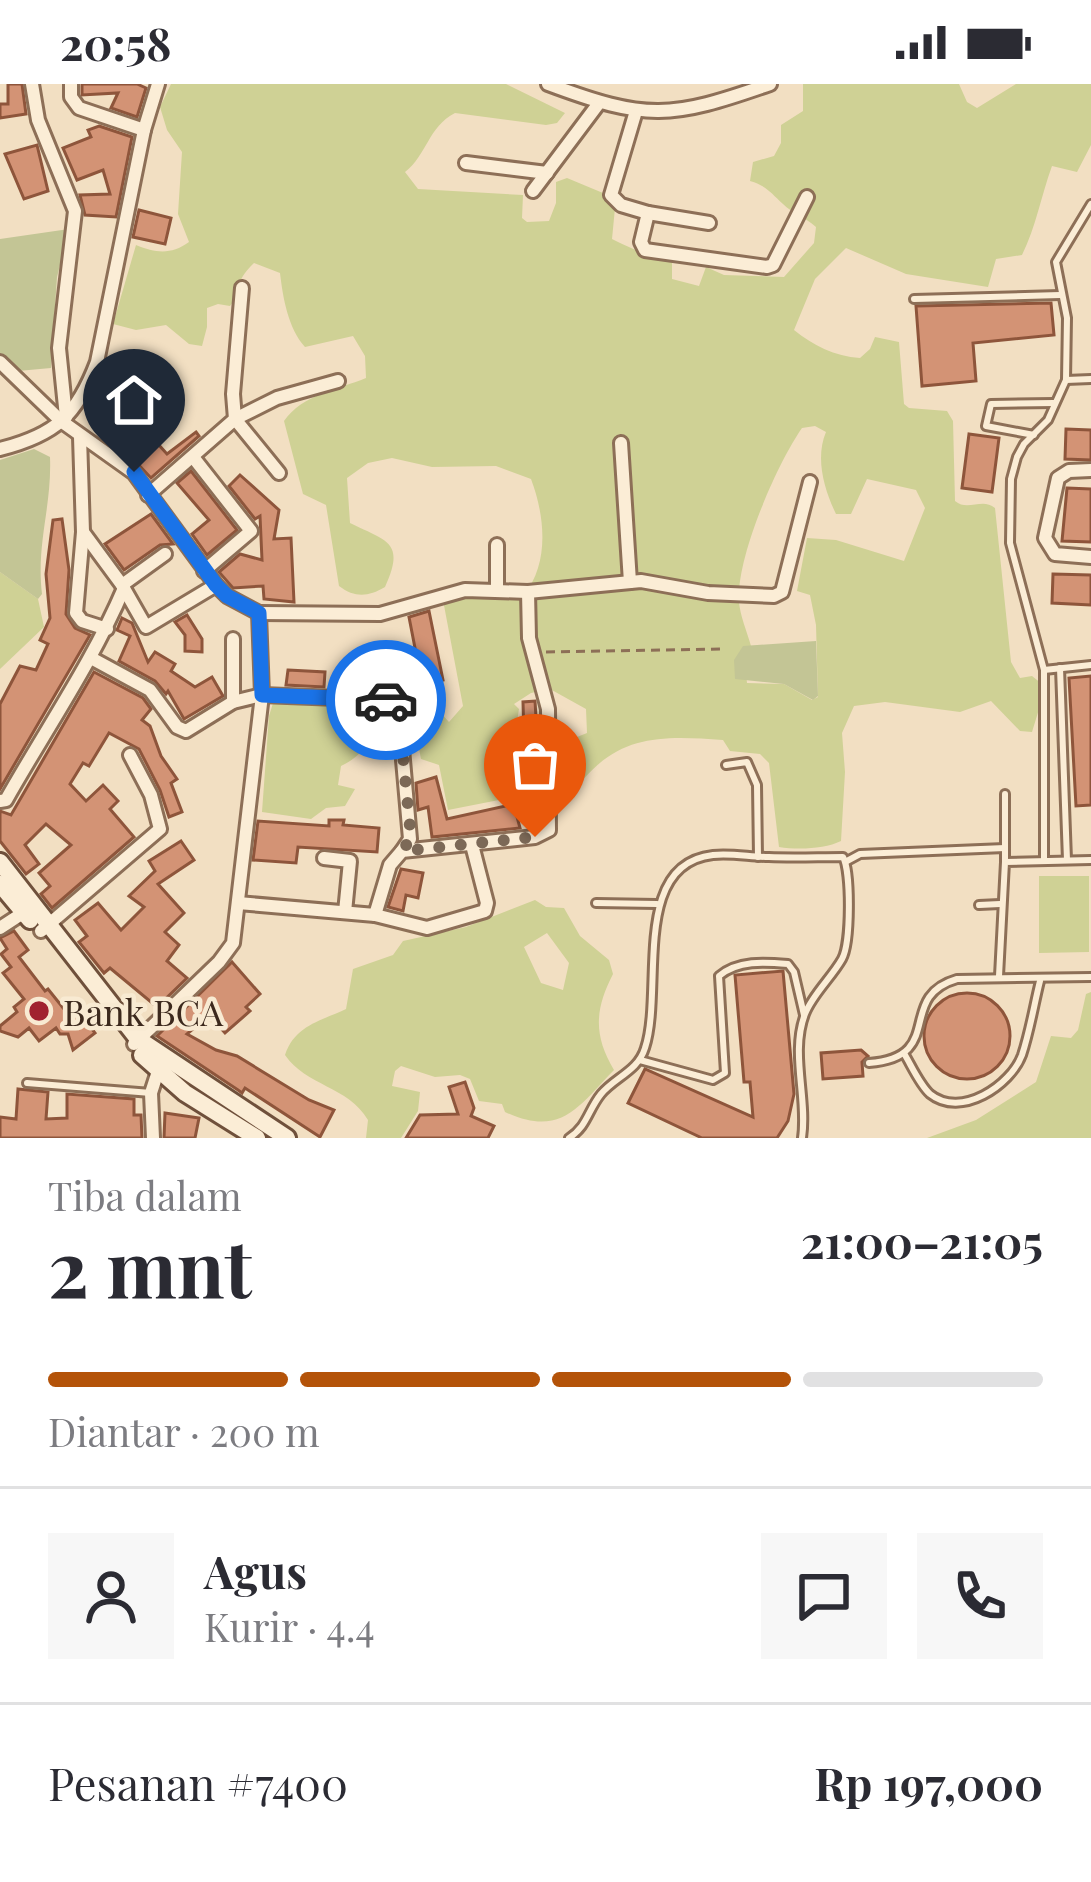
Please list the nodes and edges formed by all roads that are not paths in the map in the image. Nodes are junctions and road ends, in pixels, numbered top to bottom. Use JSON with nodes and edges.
{"nodes":[{"id":1,"x":32,"y":84,"type":"edge"},
{"id":2,"x":71,"y":84,"type":"edge"},
{"id":3,"x":158,"y":84,"type":"edge"},
{"id":4,"x":548,"y":84,"type":"edge"},
{"id":5,"x":770,"y":84,"type":"edge"},
{"id":6,"x":598,"y":103,"type":"junction"},
{"id":7,"x":637,"y":111,"type":"junction"},
{"id":8,"x":144,"y":130,"type":"junction"},
{"id":9,"x":466,"y":163,"type":"dead end"},
{"id":10,"x":547,"y":173,"type":"junction"},
{"id":11,"x":533,"y":191,"type":"dead end"},
{"id":12,"x":807,"y":197,"type":"dead end"},
{"id":13,"x":1091,"y":204,"type":"edge"},
{"id":14,"x":648,"y":213,"type":"junction"},
{"id":15,"x":709,"y":223,"type":"dead end"},
{"id":16,"x":242,"y":288,"type":"dead end"},
{"id":17,"x":1061,"y":295,"type":"junction"},
{"id":18,"x":914,"y":299,"type":"dead end"},
{"id":19,"x":0,"y":362,"type":"edge"},
{"id":20,"x":1091,"y":379,"type":"edge"},
{"id":21,"x":1066,"y":380,"type":"junction"},
{"id":22,"x":338,"y":381,"type":"dead end"},
{"id":23,"x":1054,"y":403,"type":"junction"},
{"id":24,"x":235,"y":419,"type":"junction"},
{"id":25,"x":64,"y":420,"type":"junction"},
{"id":26,"x":1034,"y":435,"type":"junction"},
{"id":27,"x":80,"y":437,"type":"junction"},
{"id":28,"x":620,"y":443,"type":"dead end"},
{"id":29,"x":0,"y":449,"type":"edge"},
{"id":30,"x":193,"y":457,"type":"junction"},
{"id":31,"x":1091,"y":470,"type":"edge"},
{"id":32,"x":279,"y":473,"type":"dead end"},
{"id":33,"x":810,"y":482,"type":"dead end"},
{"id":34,"x":148,"y":495,"type":"junction"},
{"id":35,"x":82,"y":532,"type":"junction"},
{"id":36,"x":497,"y":545,"type":"dead end"},
{"id":37,"x":164,"y":554,"type":"dead end"},
{"id":38,"x":1091,"y":557,"type":"edge"},
{"id":39,"x":205,"y":571,"type":"junction"},
{"id":40,"x":630,"y":582,"type":"junction"},
{"id":41,"x":216,"y":585,"type":"junction"},
{"id":42,"x":123,"y":586,"type":"junction"},
{"id":43,"x":497,"y":589,"type":"junction"},
{"id":44,"x":528,"y":592,"type":"junction"},
{"id":45,"x":259,"y":613,"type":"junction"},
{"id":46,"x":107,"y":629,"type":"junction"},
{"id":47,"x":232,"y":639,"type":"dead end"},
{"id":48,"x":91,"y":658,"type":"junction"},
{"id":49,"x":1091,"y":665,"type":"edge"},
{"id":50,"x":1060,"y":668,"type":"junction"},
{"id":51,"x":1044,"y":670,"type":"junction"},
{"id":52,"x":262,"y":695,"type":"junction"},
{"id":53,"x":233,"y":702,"type":"junction"},
{"id":54,"x":130,"y":755,"type":"dead end"},
{"id":55,"x":726,"y":765,"type":"dead end"},
{"id":56,"x":1005,"y":794,"type":"dead end"},
{"id":57,"x":0,"y":801,"type":"edge"},
{"id":58,"x":472,"y":845,"type":"junction"},
{"id":59,"x":1005,"y":848,"type":"junction"},
{"id":60,"x":403,"y":851,"type":"junction"},
{"id":61,"x":758,"y":856,"type":"junction"},
{"id":62,"x":324,"y":858,"type":"dead end"},
{"id":63,"x":1067,"y":860,"type":"junction"},
{"id":64,"x":1091,"y":860,"type":"edge"},
{"id":65,"x":848,"y":861,"type":"junction"},
{"id":66,"x":1044,"y":861,"type":"junction"},
{"id":67,"x":0,"y":862,"type":"edge"},
{"id":68,"x":1005,"y":862,"type":"junction"},
{"id":69,"x":0,"y":884,"type":"edge"},
{"id":70,"x":238,"y":903,"type":"junction"},
{"id":71,"x":596,"y":903,"type":"dead end"},
{"id":72,"x":657,"y":904,"type":"junction"},
{"id":73,"x":1000,"y":904,"type":"junction"},
{"id":74,"x":24,"y":905,"type":"junction"},
{"id":75,"x":980,"y":905,"type":"dead end"},
{"id":76,"x":345,"y":912,"type":"junction"},
{"id":77,"x":375,"y":915,"type":"junction"},
{"id":78,"x":0,"y":928,"type":"edge"},
{"id":79,"x":44,"y":928,"type":"junction"},
{"id":80,"x":1091,"y":977,"type":"edge"},
{"id":81,"x":999,"y":978,"type":"junction"},
{"id":82,"x":1040,"y":980,"type":"junction"},
{"id":83,"x":804,"y":1015,"type":"junction"},
{"id":84,"x":135,"y":1042,"type":"junction"},
{"id":85,"x":904,"y":1055,"type":"junction"},
{"id":86,"x":640,"y":1060,"type":"junction"},
{"id":87,"x":869,"y":1063,"type":"dead end"},
{"id":88,"x":160,"y":1064,"type":"junction"},
{"id":89,"x":27,"y":1083,"type":"dead end"},
{"id":90,"x":151,"y":1093,"type":"junction"},
{"id":91,"x":153,"y":1138,"type":"edge"},
{"id":92,"x":257,"y":1138,"type":"edge"},
{"id":93,"x":286,"y":1138,"type":"edge"},
{"id":94,"x":569,"y":1138,"type":"edge"},
{"id":95,"x":802,"y":1138,"type":"edge"}],
"edges":[{"from":1,"to":25,"type":"street"},
{"from":2,"to":8,"type":"street"},
{"from":3,"to":8,"type":"street"},
{"from":4,"to":6,"type":"street"},
{"from":5,"to":7,"type":"street"},
{"from":6,"to":7,"type":"street"},
{"from":6,"to":10,"type":"street"},
{"from":7,"to":14,"type":"street"},
{"from":8,"to":25,"type":"street"},
{"from":9,"to":10,"type":"street"},
{"from":10,"to":11,"type":"street"},
{"from":12,"to":14,"type":"street"},
{"from":13,"to":17,"type":"lane"},
{"from":14,"to":15,"type":"street"},
{"from":16,"to":24,"type":"street"},
{"from":17,"to":18,"type":"lane"},
{"from":17,"to":21,"type":"lane"},
{"from":19,"to":25,"type":"street"},
{"from":20,"to":21,"type":"lane"},
{"from":21,"to":23,"type":"lane"},
{"from":22,"to":24,"type":"street"},
{"from":23,"to":26,"type":"lane"},
{"from":23,"to":26,"type":"lane"},
{"from":24,"to":30,"type":"street"},
{"from":24,"to":32,"type":"street"},
{"from":25,"to":27,"type":"street"},
{"from":25,"to":29,"type":"street"},
{"from":26,"to":51,"type":"lane"},
{"from":27,"to":34,"type":"street"},
{"from":27,"to":35,"type":"street"},
{"from":28,"to":40,"type":"street"},
{"from":30,"to":34,"type":"street"},
{"from":30,"to":39,"type":"street"},
{"from":31,"to":38,"type":"street"},
{"from":33,"to":40,"type":"street"},
{"from":34,"to":39,"type":"street"},
{"from":35,"to":42,"type":"street"},
{"from":35,"to":46,"type":"street"},
{"from":36,"to":43,"type":"street"},
{"from":37,"to":42,"type":"street"},
{"from":39,"to":41,"type":"street"},
{"from":40,"to":44,"type":"street"},
{"from":41,"to":42,"type":"street"},
{"from":41,"to":45,"type":"street"},
{"from":42,"to":46,"type":"street"},
{"from":43,"to":44,"type":"street"},
{"from":43,"to":45,"type":"street"},
{"from":44,"to":58,"type":"street"},
{"from":45,"to":52,"type":"street"},
{"from":46,"to":48,"type":"street"},
{"from":47,"to":53,"type":"street"},
{"from":48,"to":53,"type":"street"},
{"from":48,"to":57,"type":"street"},
{"from":49,"to":50,"type":"lane"},
{"from":50,"to":51,"type":"lane"},
{"from":50,"to":63,"type":"lane"},
{"from":51,"to":66,"type":"lane"},
{"from":52,"to":53,"type":"street"},
{"from":52,"to":60,"type":"street"},
{"from":52,"to":70,"type":"street"},
{"from":54,"to":79,"type":"street"},
{"from":55,"to":61,"type":"lane"},
{"from":56,"to":59,"type":"lane"},
{"from":58,"to":60,"type":"street"},
{"from":58,"to":77,"type":"street"},
{"from":59,"to":65,"type":"lane"},
{"from":59,"to":68,"type":"lane"},
{"from":60,"to":77,"type":"street"},
{"from":61,"to":65,"type":"lane"},
{"from":61,"to":72,"type":"lane"},
{"from":62,"to":76,"type":"street"},
{"from":63,"to":64,"type":"lane"},
{"from":63,"to":66,"type":"lane"},
{"from":65,"to":83,"type":"lane"},
{"from":66,"to":68,"type":"lane"},
{"from":67,"to":74,"type":"main road"},
{"from":68,"to":73,"type":"lane"},
{"from":69,"to":74,"type":"main road"},
{"from":70,"to":76,"type":"street"},
{"from":70,"to":84,"type":"street"},
{"from":71,"to":72,"type":"lane"},
{"from":72,"to":86,"type":"lane"},
{"from":73,"to":75,"type":"lane"},
{"from":73,"to":81,"type":"lane"},
{"from":74,"to":78,"type":"street"},
{"from":74,"to":79,"type":"main road"},
{"from":76,"to":77,"type":"street"},
{"from":79,"to":84,"type":"main road"},
{"from":80,"to":82,"type":"lane"},
{"from":81,"to":82,"type":"lane"},
{"from":81,"to":85,"type":"lane"},
{"from":82,"to":85,"type":"lane"},
{"from":83,"to":86,"type":"lane"},
{"from":83,"to":95,"type":"lane"},
{"from":84,"to":88,"type":"main road"},
{"from":85,"to":87,"type":"lane"},
{"from":86,"to":94,"type":"lane"},
{"from":88,"to":90,"type":"street"},
{"from":88,"to":92,"type":"main road"},
{"from":88,"to":93,"type":"main road"},
{"from":89,"to":90,"type":"lane"},
{"from":90,"to":91,"type":"street"}]}
